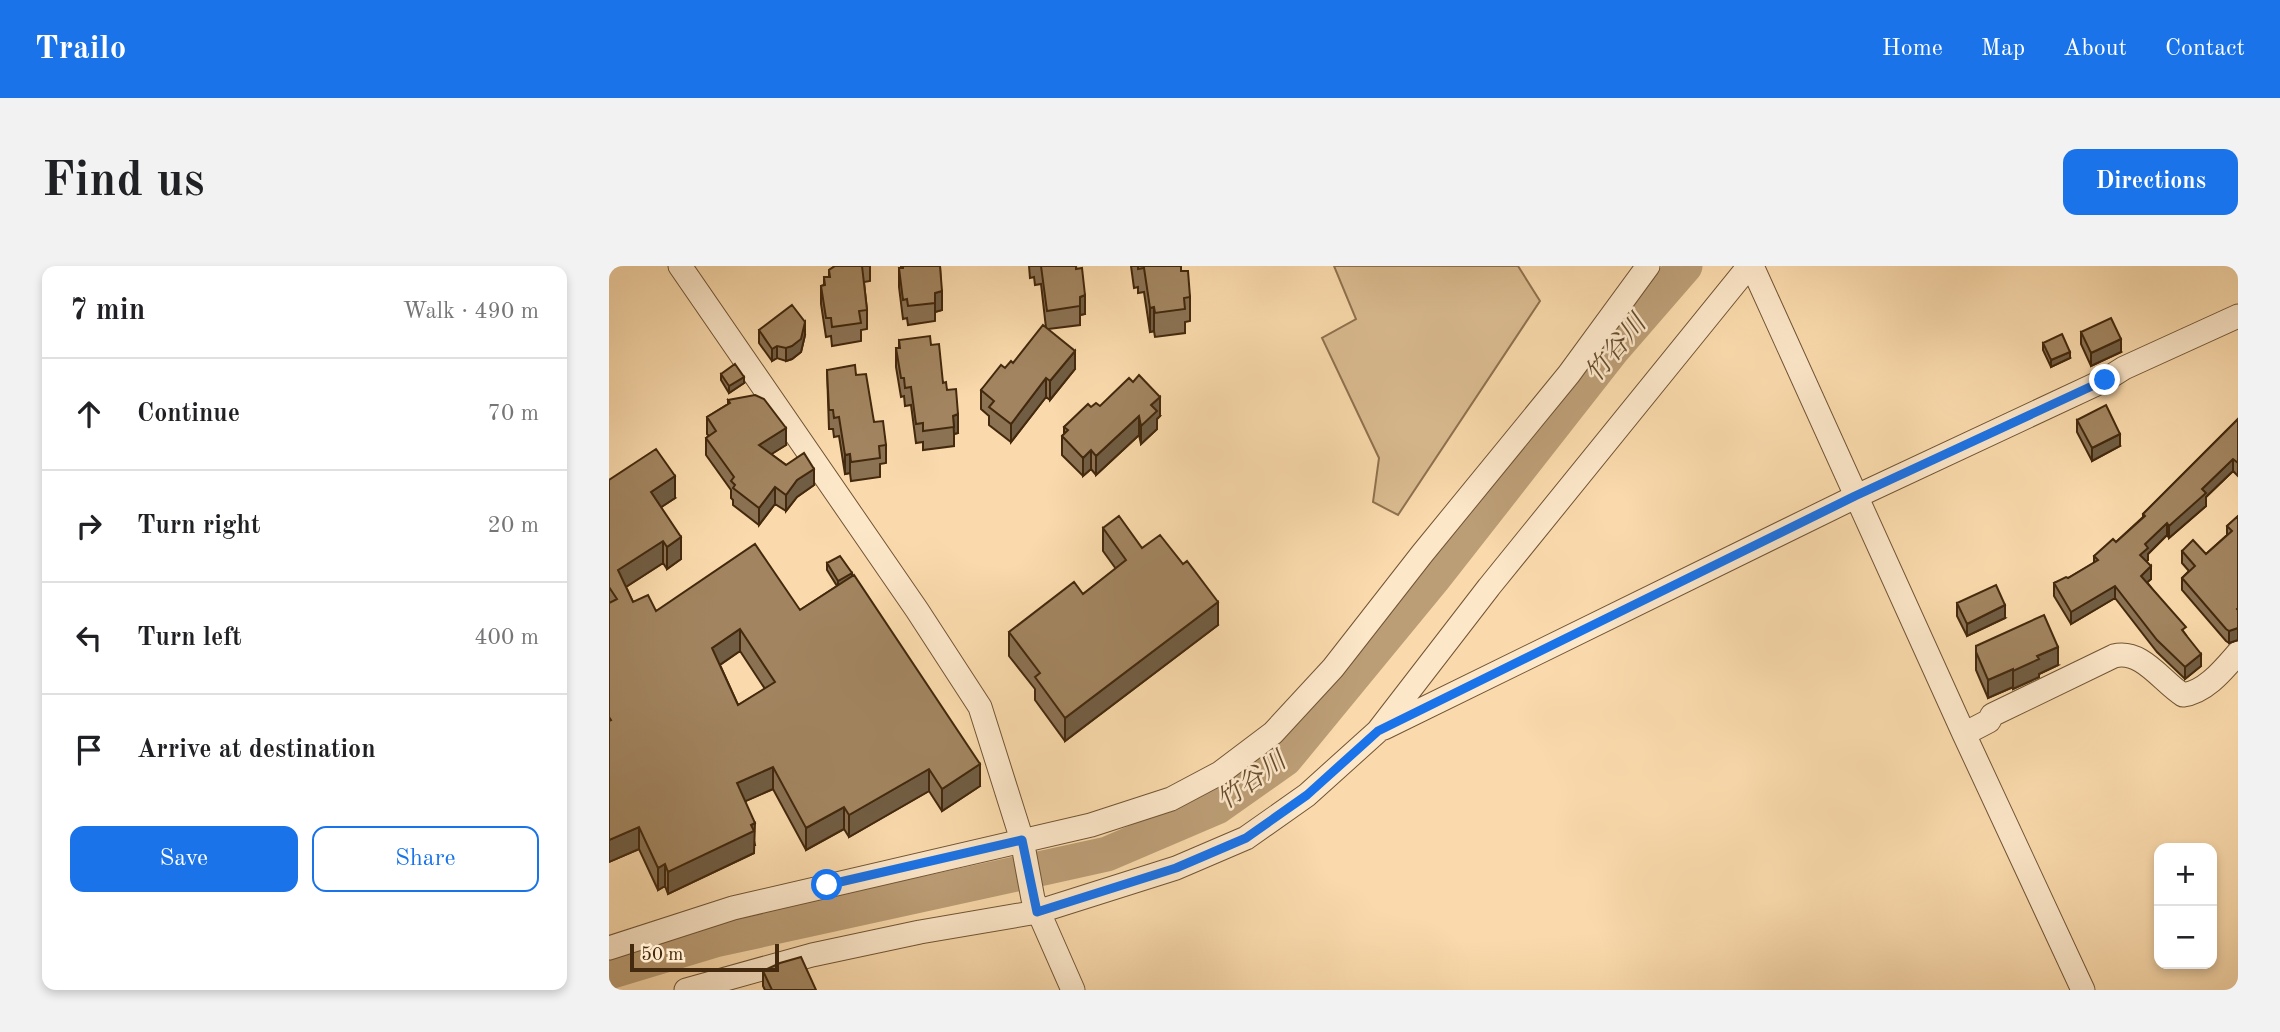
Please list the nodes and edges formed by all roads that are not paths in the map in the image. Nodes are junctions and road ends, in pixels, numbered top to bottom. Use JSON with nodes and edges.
{"nodes":[{"id":1,"x":680,"y":266,"type":"edge"},
{"id":2,"x":1649,"y":266,"type":"edge"},
{"id":3,"x":1750,"y":266,"type":"edge"},
{"id":4,"x":2238,"y":316,"type":"edge"},
{"id":5,"x":1855,"y":496,"type":"junction"},
{"id":6,"x":2238,"y":653,"type":"edge"},
{"id":7,"x":1378,"y":731,"type":"junction"},
{"id":8,"x":1964,"y":734,"type":"junction"},
{"id":9,"x":1023,"y":845,"type":"junction"},
{"id":10,"x":1035,"y":906,"type":"junction"},
{"id":11,"x":609,"y":948,"type":"edge"},
{"id":12,"x":686,"y":990,"type":"edge"},
{"id":13,"x":1073,"y":990,"type":"edge"},
{"id":14,"x":2083,"y":990,"type":"edge"}],
"edges":[{"from":1,"to":9,"type":"street"},
{"from":2,"to":9,"type":"street"},
{"from":3,"to":5,"type":"street"},
{"from":3,"to":7,"type":"street"},
{"from":4,"to":5,"type":"street"},
{"from":5,"to":7,"type":"street"},
{"from":5,"to":8,"type":"street"},
{"from":6,"to":8,"type":"street"},
{"from":7,"to":10,"type":"street"},
{"from":8,"to":14,"type":"street"},
{"from":9,"to":10,"type":"street"},
{"from":9,"to":11,"type":"street"},
{"from":10,"to":12,"type":"street"},
{"from":10,"to":13,"type":"street"}]}
